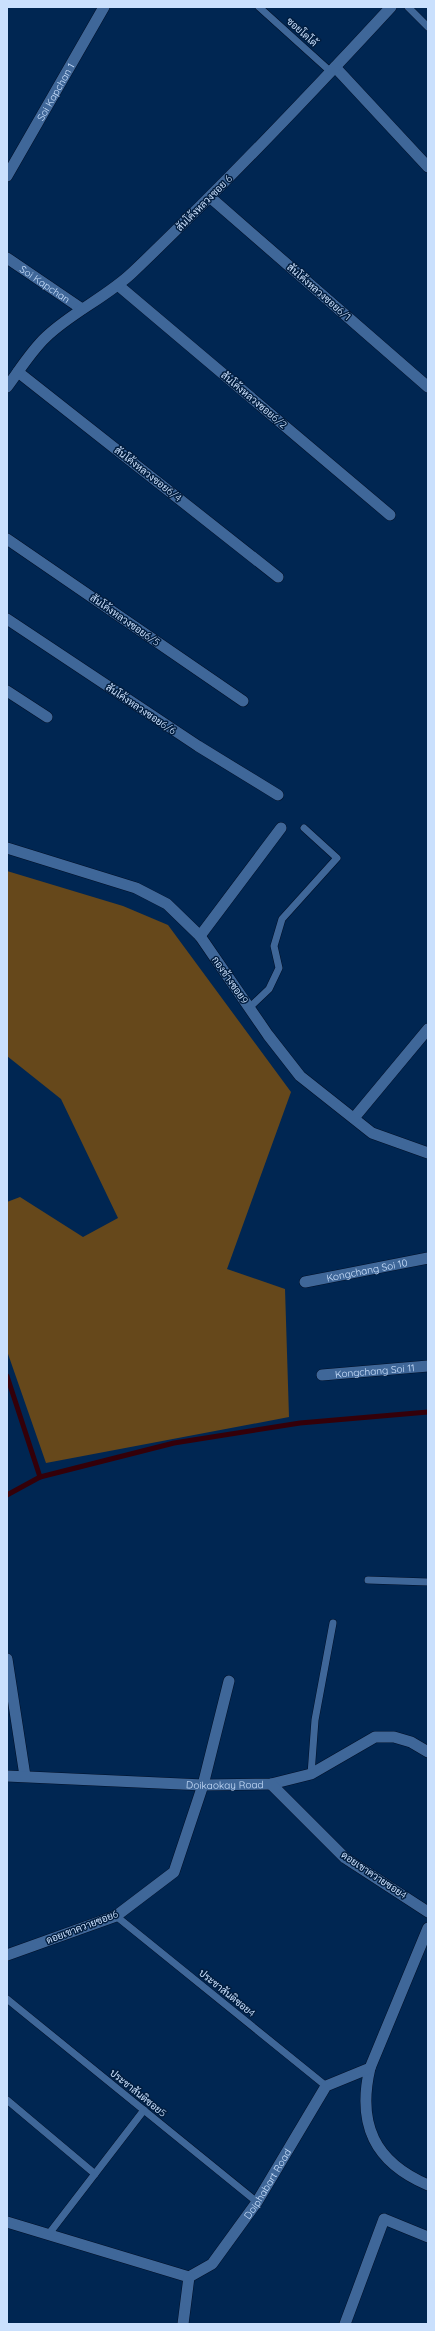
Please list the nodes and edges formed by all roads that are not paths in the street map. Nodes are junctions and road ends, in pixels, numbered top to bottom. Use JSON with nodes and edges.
{"nodes":[{"id":1,"x":104,"y":7,"type":"edge"},
{"id":2,"x":259,"y":7,"type":"edge"},
{"id":3,"x":391,"y":7,"type":"edge"},
{"id":4,"x":408,"y":7,"type":"edge"},
{"id":5,"x":428,"y":27,"type":"edge"},
{"id":6,"x":333,"y":70,"type":"junction"},
{"id":7,"x":428,"y":167,"type":"edge"},
{"id":8,"x":7,"y":176,"type":"edge"},
{"id":9,"x":211,"y":198,"type":"junction"},
{"id":10,"x":7,"y":258,"type":"edge"},
{"id":11,"x":119,"y":286,"type":"junction"},
{"id":12,"x":82,"y":309,"type":"junction"},
{"id":13,"x":18,"y":372,"type":"junction"},
{"id":14,"x":7,"y":387,"type":"edge"},
{"id":15,"x":428,"y":387,"type":"edge"},
{"id":16,"x":390,"y":515,"type":"dead end"},
{"id":17,"x":7,"y":538,"type":"edge"},
{"id":18,"x":278,"y":577,"type":"dead end"},
{"id":19,"x":7,"y":619,"type":"edge"},
{"id":20,"x":7,"y":691,"type":"edge"},
{"id":21,"x":243,"y":701,"type":"dead end"},
{"id":22,"x":47,"y":717,"type":"dead end"},
{"id":23,"x":278,"y":795,"type":"dead end"},
{"id":24,"x":281,"y":828,"type":"dead end"},
{"id":25,"x":304,"y":828,"type":"dead end"},
{"id":26,"x":7,"y":848,"type":"edge"},
{"id":27,"x":200,"y":936,"type":"junction"},
{"id":28,"x":249,"y":1008,"type":"junction"},
{"id":29,"x":428,"y":1029,"type":"edge"},
{"id":30,"x":354,"y":1118,"type":"junction"},
{"id":31,"x":428,"y":1153,"type":"edge"},
{"id":32,"x":428,"y":1258,"type":"edge"},
{"id":33,"x":305,"y":1282,"type":"dead end"},
{"id":34,"x":428,"y":1366,"type":"edge"},
{"id":35,"x":322,"y":1375,"type":"dead end"},
{"id":36,"x":368,"y":1580,"type":"dead end"},
{"id":37,"x":428,"y":1582,"type":"edge"},
{"id":38,"x":333,"y":1623,"type":"dead end"},
{"id":39,"x":7,"y":1659,"type":"edge"},
{"id":40,"x":229,"y":1681,"type":"dead end"},
{"id":41,"x":428,"y":1752,"type":"edge"},
{"id":42,"x":311,"y":1774,"type":"junction"},
{"id":43,"x":7,"y":1776,"type":"edge"},
{"id":44,"x":25,"y":1776,"type":"junction"},
{"id":45,"x":271,"y":1784,"type":"junction"},
{"id":46,"x":203,"y":1785,"type":"junction"},
{"id":47,"x":428,"y":1912,"type":"edge"},
{"id":48,"x":116,"y":1916,"type":"junction"},
{"id":49,"x":428,"y":1928,"type":"edge"},
{"id":50,"x":7,"y":1955,"type":"edge"},
{"id":51,"x":7,"y":1999,"type":"edge"},
{"id":52,"x":370,"y":2068,"type":"junction"},
{"id":53,"x":326,"y":2086,"type":"junction"},
{"id":54,"x":7,"y":2100,"type":"edge"},
{"id":55,"x":144,"y":2110,"type":"junction"},
{"id":56,"x":95,"y":2174,"type":"junction"},
{"id":57,"x":428,"y":2185,"type":"edge"},
{"id":58,"x":257,"y":2202,"type":"junction"},
{"id":59,"x":7,"y":2222,"type":"edge"},
{"id":60,"x":48,"y":2235,"type":"junction"},
{"id":61,"x":428,"y":2237,"type":"edge"},
{"id":62,"x":189,"y":2276,"type":"junction"},
{"id":63,"x":185,"y":2324,"type":"edge"},
{"id":64,"x":344,"y":2324,"type":"edge"}],
"edges":[{"from":1,"to":8,"type":"street","name":"Soi Kapchan 1"},
{"from":2,"to":6,"type":"lane","name":"ซอยโตโต้"},
{"from":3,"to":6,"type":"street","name":"สันโค้งหลวงซอย 6"},
{"from":4,"to":5,"type":"lane"},
{"from":6,"to":7,"type":"street"},
{"from":6,"to":9,"type":"street","name":"สันโค้งหลวงซอย 6"},
{"from":9,"to":11,"type":"street","name":"สันโค้งหลวงซอย 6"},
{"from":9,"to":15,"type":"street","name":"สันโค้งหลวงซอย6/1"},
{"from":10,"to":12,"type":"street","name":"Soi Kapchan"},
{"from":11,"to":12,"type":"street","name":"สันโค้งหลวงซอย 6"},
{"from":11,"to":16,"type":"street","name":"สันโค้งหลวงซอย6/2"},
{"from":12,"to":13,"type":"street","name":"สันโค้งหลวงซอย 6"},
{"from":13,"to":14,"type":"street","name":"สันโค้งหลวงซอย 6"},
{"from":13,"to":18,"type":"street","name":"สันโค้งหลวงซอย6/4"},
{"from":17,"to":21,"type":"street","name":"สันโค้งหลวงซอย6/5"},
{"from":19,"to":23,"type":"street","name":"สันโค้งหลวงซอย6/6"},
{"from":20,"to":22,"type":"street"},
{"from":24,"to":27,"type":"street"},
{"from":25,"to":28,"type":"lane"},
{"from":26,"to":27,"type":"street","name":"กองช้างซอย9"},
{"from":27,"to":28,"type":"street","name":"กองช้างซอย9"},
{"from":28,"to":30,"type":"street","name":"กองช้างซอย9"},
{"from":29,"to":30,"type":"street"},
{"from":30,"to":31,"type":"street","name":"กองช้างซอย9"},
{"from":32,"to":33,"type":"street","name":"Kongchang Soi 10"},
{"from":34,"to":35,"type":"street","name":"Kongchang Soi 11"},
{"from":36,"to":37,"type":"lane"},
{"from":38,"to":42,"type":"lane"},
{"from":39,"to":44,"type":"street"},
{"from":40,"to":46,"type":"street","name":"ดอยเขาควายซอย6"},
{"from":41,"to":42,"type":"street","name":"Doikaokay Road"},
{"from":42,"to":45,"type":"street","name":"Doikaokay Road"},
{"from":43,"to":44,"type":"street","name":"Doikaokay Road"},
{"from":44,"to":46,"type":"street","name":"Doikaokay Road"},
{"from":45,"to":46,"type":"street","name":"Doikaokay Road"},
{"from":45,"to":47,"type":"street","name":"ดอยเขาควายซอย4"},
{"from":46,"to":48,"type":"street","name":"ดอยเขาควายซอย6"},
{"from":48,"to":50,"type":"street","name":"ดอยเขาควายซอย6"},
{"from":48,"to":53,"type":"lane","name":"ประชาสันติซอย4"},
{"from":49,"to":52,"type":"street"},
{"from":51,"to":55,"type":"lane","name":"ประชาสันติซอย5"},
{"from":52,"to":53,"type":"street"},
{"from":52,"to":57,"type":"street"},
{"from":53,"to":58,"type":"street","name":"Doiphabart Road"},
{"from":54,"to":56,"type":"lane"},
{"from":55,"to":56,"type":"lane"},
{"from":55,"to":58,"type":"lane","name":"ประชาสันติซอย5"},
{"from":56,"to":60,"type":"lane"},
{"from":58,"to":62,"type":"street","name":"Doiphabart Road"},
{"from":59,"to":60,"type":"street"},
{"from":60,"to":62,"type":"street"},
{"from":61,"to":64,"type":"street"},
{"from":62,"to":63,"type":"street"}]}
